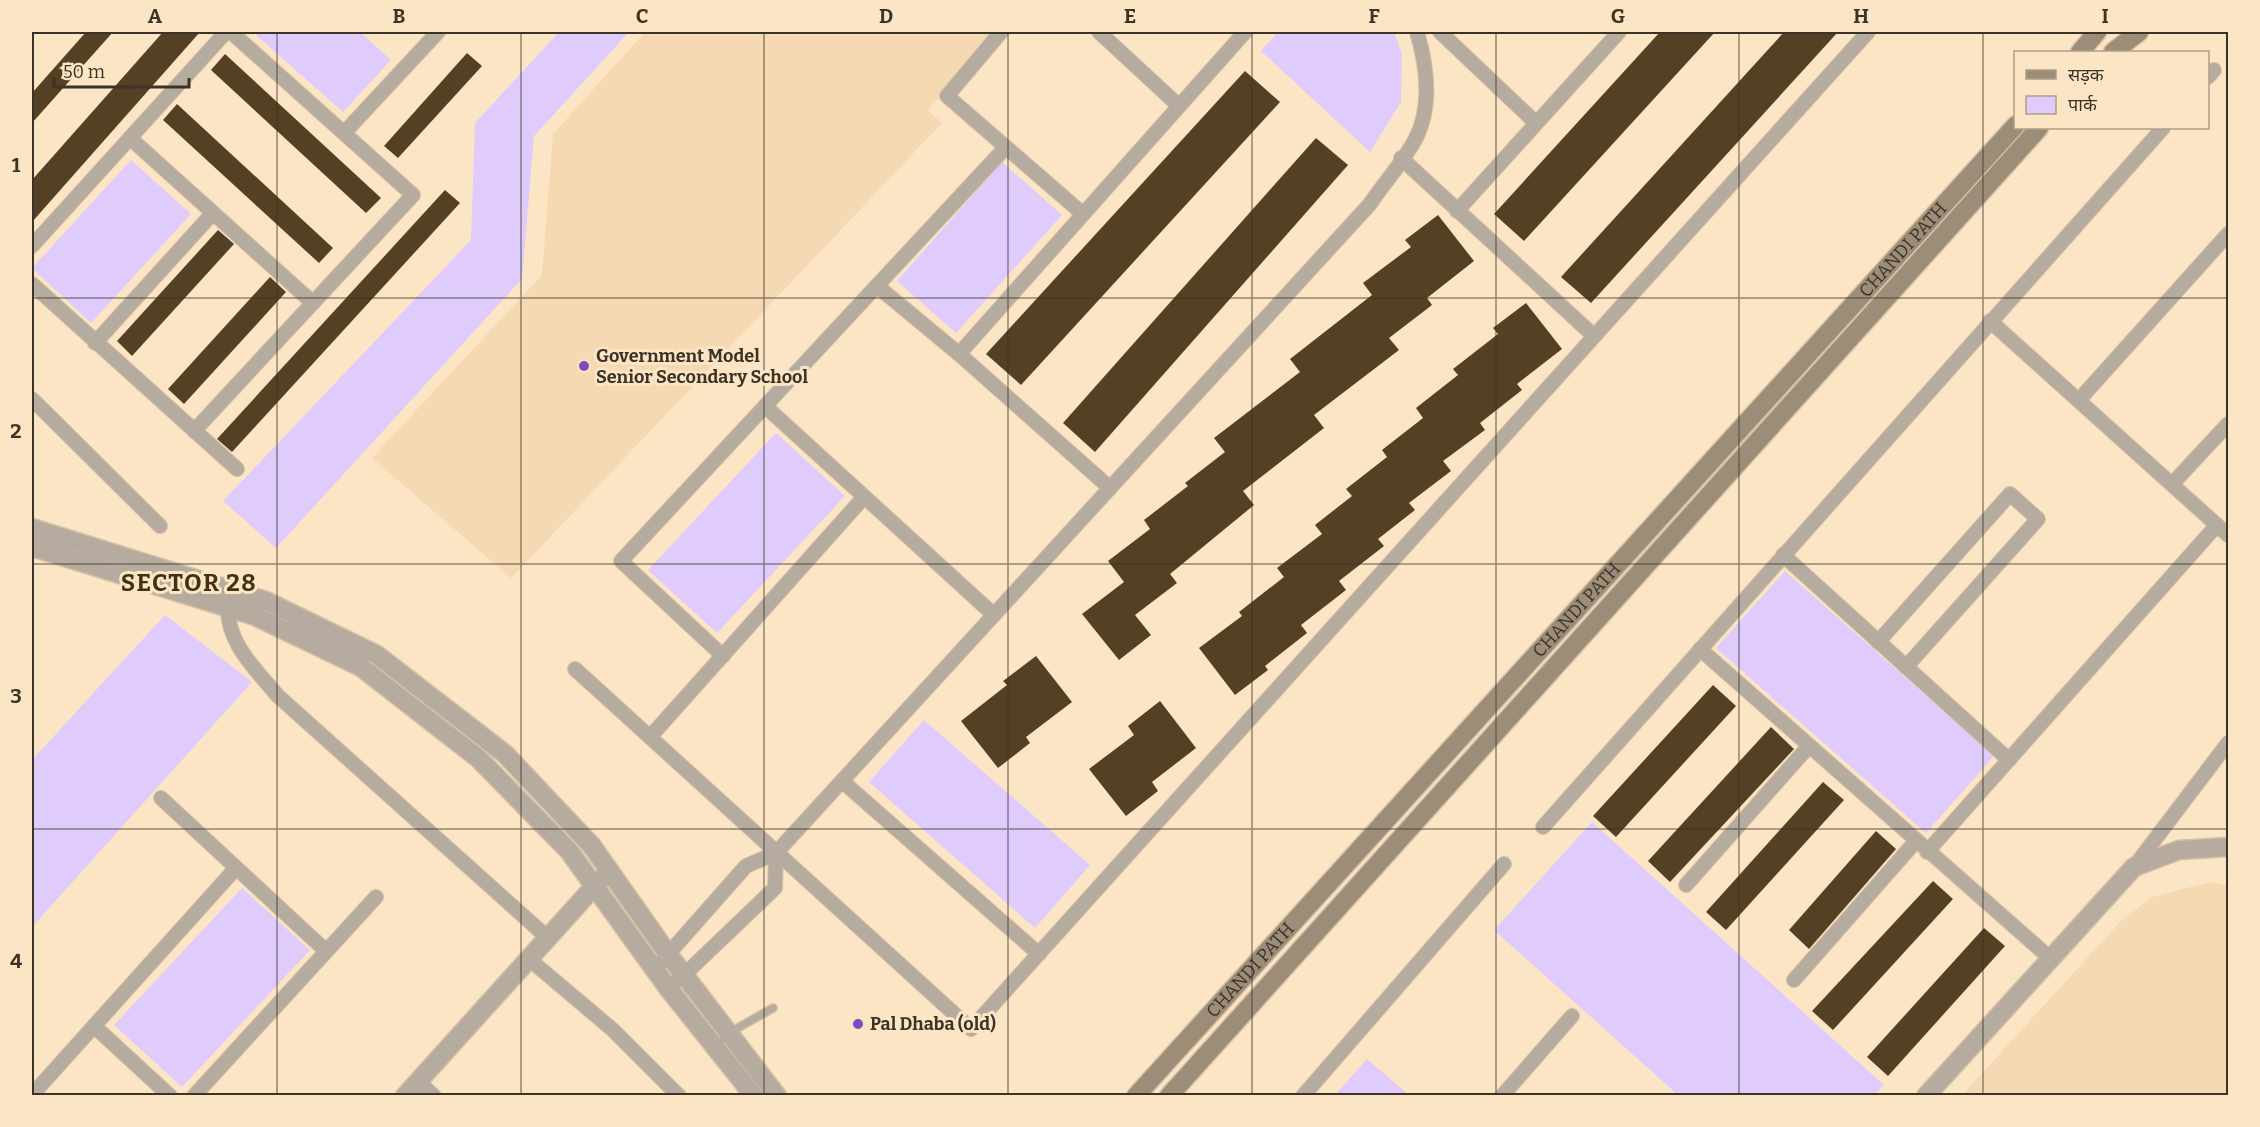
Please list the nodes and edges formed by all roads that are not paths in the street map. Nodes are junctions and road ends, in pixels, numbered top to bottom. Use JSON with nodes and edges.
{"nodes":[{"id":1,"x":232,"y":32,"type":"edge"},
{"id":2,"x":438,"y":32,"type":"edge"},
{"id":3,"x":1001,"y":32,"type":"edge"},
{"id":4,"x":1099,"y":32,"type":"edge"},
{"id":5,"x":1245,"y":32,"type":"edge"},
{"id":6,"x":1417,"y":32,"type":"edge"},
{"id":7,"x":1440,"y":32,"type":"edge"},
{"id":8,"x":1619,"y":32,"type":"edge"},
{"id":9,"x":1869,"y":32,"type":"edge"},
{"id":10,"x":2097,"y":32,"type":"edge"},
{"id":11,"x":2139,"y":32,"type":"edge"},
{"id":12,"x":2081,"y":51,"type":"edge"},
{"id":13,"x":2115,"y":51,"type":"edge"},
{"id":14,"x":1179,"y":106,"type":"junction"},
{"id":15,"x":1536,"y":123,"type":"junction"},
{"id":16,"x":2014,"y":127,"type":"edge"},
{"id":17,"x":2038,"y":129,"type":"edge"},
{"id":18,"x":2162,"y":129,"type":"edge"},
{"id":19,"x":344,"y":133,"type":"junction"},
{"id":20,"x":130,"y":138,"type":"junction"},
{"id":21,"x":1005,"y":148,"type":"junction"},
{"id":22,"x":1401,"y":158,"type":"junction"},
{"id":23,"x":1457,"y":211,"type":"junction"},
{"id":24,"x":213,"y":213,"type":"junction"},
{"id":25,"x":1083,"y":214,"type":"junction"},
{"id":26,"x":2229,"y":234,"type":"edge"},
{"id":27,"x":32,"y":246,"type":"edge"},
{"id":28,"x":32,"y":284,"type":"edge"},
{"id":29,"x":877,"y":286,"type":"junction"},
{"id":30,"x":313,"y":303,"type":"junction"},
{"id":31,"x":1990,"y":321,"type":"junction"},
{"id":32,"x":1594,"y":336,"type":"junction"},
{"id":33,"x":95,"y":343,"type":"junction"},
{"id":34,"x":959,"y":354,"type":"junction"},
{"id":35,"x":32,"y":399,"type":"edge"},
{"id":36,"x":2079,"y":400,"type":"junction"},
{"id":37,"x":766,"y":407,"type":"junction"},
{"id":38,"x":2229,"y":424,"type":"edge"},
{"id":39,"x":194,"y":431,"type":"junction"},
{"id":40,"x":237,"y":469,"type":"dead end"},
{"id":41,"x":2173,"y":483,"type":"junction"},
{"id":42,"x":1110,"y":488,"type":"junction"},
{"id":43,"x":864,"y":497,"type":"junction"},
{"id":44,"x":2217,"y":525,"type":"junction"},
{"id":45,"x":160,"y":526,"type":"dead end"},
{"id":46,"x":32,"y":528,"type":"edge"},
{"id":47,"x":2229,"y":535,"type":"edge"},
{"id":48,"x":32,"y":547,"type":"edge"},
{"id":49,"x":1783,"y":555,"type":"junction"},
{"id":50,"x":230,"y":599,"type":"junction"},
{"id":51,"x":994,"y":615,"type":"junction"},
{"id":52,"x":1878,"y":642,"type":"junction"},
{"id":53,"x":1700,"y":649,"type":"junction"},
{"id":54,"x":723,"y":656,"type":"junction"},
{"id":55,"x":1906,"y":667,"type":"junction"},
{"id":56,"x":575,"y":669,"type":"dead end"},
{"id":57,"x":650,"y":737,"type":"junction"},
{"id":58,"x":2229,"y":743,"type":"edge"},
{"id":59,"x":1809,"y":746,"type":"junction"},
{"id":60,"x":2008,"y":760,"type":"junction"},
{"id":61,"x":842,"y":781,"type":"junction"},
{"id":62,"x":161,"y":798,"type":"dead end"},
{"id":63,"x":1543,"y":827,"type":"dead end"},
{"id":64,"x":1916,"y":841,"type":"junction"},
{"id":65,"x":2229,"y":847,"type":"edge"},
{"id":66,"x":1927,"y":852,"type":"junction"},
{"id":67,"x":776,"y":853,"type":"junction"},
{"id":68,"x":1504,"y":864,"type":"dead end"},
{"id":69,"x":2134,"y":867,"type":"junction"},
{"id":70,"x":236,"y":868,"type":"junction"},
{"id":71,"x":609,"y":871,"type":"junction"},
{"id":72,"x":1686,"y":885,"type":"dead end"},
{"id":73,"x":594,"y":888,"type":"junction"},
{"id":74,"x":376,"y":897,"type":"dead end"},
{"id":75,"x":549,"y":938,"type":"junction"},
{"id":76,"x":326,"y":951,"type":"junction"},
{"id":77,"x":668,"y":954,"type":"junction"},
{"id":78,"x":1039,"y":954,"type":"junction"},
{"id":79,"x":529,"y":958,"type":"junction"},
{"id":80,"x":2051,"y":959,"type":"junction"},
{"id":81,"x":655,"y":969,"type":"junction"},
{"id":82,"x":685,"y":974,"type":"junction"},
{"id":83,"x":1794,"y":980,"type":"dead end"},
{"id":84,"x":668,"y":988,"type":"junction"},
{"id":85,"x":773,"y":1008,"type":"dead end"},
{"id":86,"x":1572,"y":1016,"type":"dead end"},
{"id":87,"x":94,"y":1026,"type":"junction"},
{"id":88,"x":729,"y":1033,"type":"junction"},
{"id":89,"x":716,"y":1046,"type":"junction"},
{"id":90,"x":418,"y":1081,"type":"junction"},
{"id":91,"x":32,"y":1095,"type":"edge"},
{"id":92,"x":170,"y":1095,"type":"edge"},
{"id":93,"x":194,"y":1095,"type":"edge"},
{"id":94,"x":405,"y":1095,"type":"edge"},
{"id":95,"x":434,"y":1095,"type":"edge"},
{"id":96,"x":680,"y":1095,"type":"edge"},
{"id":97,"x":754,"y":1095,"type":"edge"},
{"id":98,"x":777,"y":1095,"type":"edge"},
{"id":99,"x":1136,"y":1095,"type":"edge"},
{"id":100,"x":1169,"y":1095,"type":"edge"},
{"id":101,"x":1303,"y":1095,"type":"edge"},
{"id":102,"x":1502,"y":1095,"type":"edge"},
{"id":103,"x":1926,"y":1095,"type":"edge"}],
"edges":[{"from":1,"to":19,"type":"street"},
{"from":1,"to":20,"type":"street"},
{"from":2,"to":19,"type":"street"},
{"from":3,"to":21,"type":"street"},
{"from":4,"to":14,"type":"street"},
{"from":5,"to":14,"type":"street"},
{"from":6,"to":22,"type":"street"},
{"from":7,"to":15,"type":"street"},
{"from":8,"to":15,"type":"street"},
{"from":9,"to":32,"type":"street"},
{"from":10,"to":12,"type":"main road"},
{"from":11,"to":13,"type":"main road"},
{"from":14,"to":25,"type":"street"},
{"from":15,"to":23,"type":"street"},
{"from":16,"to":99,"type":"main road","name":"CHANDI PATH"},
{"from":17,"to":100,"type":"main road","name":"CHANDI PATH"},
{"from":18,"to":31,"type":"street"},
{"from":19,"to":30,"type":"street"},
{"from":20,"to":24,"type":"street"},
{"from":20,"to":27,"type":"street"},
{"from":21,"to":25,"type":"street"},
{"from":21,"to":29,"type":"street"},
{"from":22,"to":23,"type":"street"},
{"from":22,"to":42,"type":"street"},
{"from":23,"to":32,"type":"street"},
{"from":24,"to":30,"type":"street"},
{"from":24,"to":33,"type":"street"},
{"from":25,"to":34,"type":"street"},
{"from":26,"to":36,"type":"street"},
{"from":28,"to":33,"type":"street"},
{"from":29,"to":34,"type":"street"},
{"from":29,"to":37,"type":"street"},
{"from":30,"to":39,"type":"street"},
{"from":31,"to":36,"type":"street"},
{"from":31,"to":49,"type":"street"},
{"from":32,"to":78,"type":"street"},
{"from":33,"to":39,"type":"street"},
{"from":34,"to":42,"type":"street"},
{"from":35,"to":45,"type":"street"},
{"from":36,"to":41,"type":"street"},
{"from":37,"to":43,"type":"street"},
{"from":37,"to":54,"type":"street"},
{"from":38,"to":41,"type":"street"},
{"from":39,"to":40,"type":"street"},
{"from":41,"to":44,"type":"street"},
{"from":42,"to":51,"type":"street"},
{"from":43,"to":51,"type":"street"},
{"from":43,"to":54,"type":"street"},
{"from":44,"to":47,"type":"street"},
{"from":44,"to":60,"type":"street"},
{"from":46,"to":50,"type":"street"},
{"from":48,"to":50,"type":"street"},
{"from":49,"to":52,"type":"street"},
{"from":49,"to":53,"type":"street"},
{"from":50,"to":71,"type":"street"},
{"from":50,"to":73,"type":"street"},
{"from":50,"to":75,"type":"street"},
{"from":51,"to":61,"type":"street"},
{"from":52,"to":55,"type":"street"},
{"from":52,"to":55,"type":"street"},
{"from":53,"to":59,"type":"street"},
{"from":53,"to":63,"type":"street"},
{"from":54,"to":57,"type":"street"},
{"from":55,"to":60,"type":"street"},
{"from":56,"to":57,"type":"street"},
{"from":57,"to":67,"type":"street"},
{"from":58,"to":69,"type":"street"},
{"from":59,"to":64,"type":"street"},
{"from":59,"to":72,"type":"street"},
{"from":60,"to":66,"type":"street"},
{"from":61,"to":67,"type":"street"},
{"from":61,"to":78,"type":"street"},
{"from":62,"to":70,"type":"street"},
{"from":64,"to":66,"type":"street"},
{"from":64,"to":83,"type":"street"},
{"from":65,"to":69,"type":"street"},
{"from":66,"to":80,"type":"street"},
{"from":67,"to":77,"type":"street"},
{"from":67,"to":78,"type":"street"},
{"from":67,"to":82,"type":"street"},
{"from":68,"to":101,"type":"street"},
{"from":69,"to":80,"type":"street"},
{"from":70,"to":76,"type":"street"},
{"from":70,"to":87,"type":"street"},
{"from":71,"to":73,"type":"street"},
{"from":71,"to":77,"type":"street"},
{"from":73,"to":75,"type":"street"},
{"from":73,"to":81,"type":"street"},
{"from":74,"to":76,"type":"street"},
{"from":75,"to":79,"type":"street"},
{"from":76,"to":93,"type":"street"},
{"from":77,"to":81,"type":"street"},
{"from":77,"to":82,"type":"street"},
{"from":79,"to":90,"type":"street"},
{"from":79,"to":96,"type":"street"},
{"from":80,"to":103,"type":"street"},
{"from":81,"to":84,"type":"street"},
{"from":82,"to":84,"type":"street"},
{"from":82,"to":88,"type":"street"},
{"from":84,"to":89,"type":"street"},
{"from":85,"to":88,"type":"lane"},
{"from":86,"to":102,"type":"street"},
{"from":87,"to":91,"type":"street"},
{"from":87,"to":92,"type":"street"},
{"from":88,"to":89,"type":"lane"},
{"from":88,"to":98,"type":"street"},
{"from":89,"to":97,"type":"street"},
{"from":90,"to":94,"type":"street"},
{"from":90,"to":95,"type":"street"}]}
